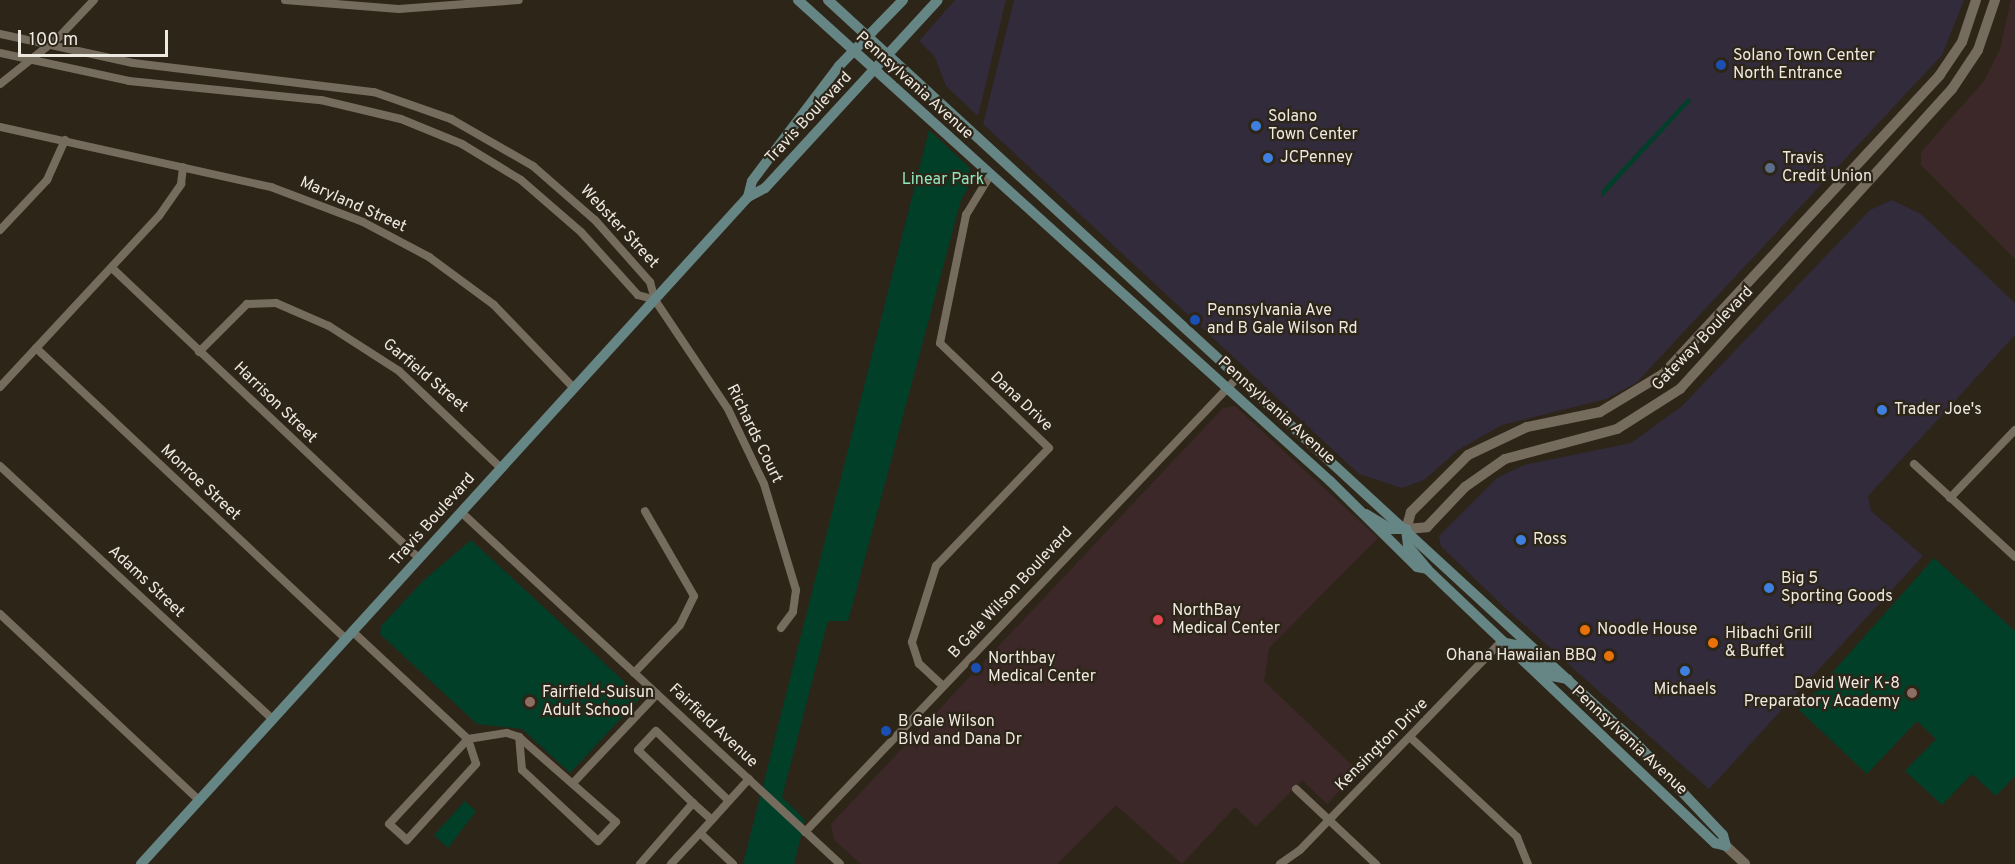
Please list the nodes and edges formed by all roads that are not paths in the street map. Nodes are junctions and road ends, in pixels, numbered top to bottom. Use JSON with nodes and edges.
{"nodes":[{"id":1,"x":94,"y":0,"type":"edge"},
{"id":2,"x":285,"y":0,"type":"edge"},
{"id":3,"x":519,"y":0,"type":"edge"},
{"id":4,"x":798,"y":0,"type":"edge"},
{"id":5,"x":828,"y":0,"type":"edge"},
{"id":6,"x":903,"y":0,"type":"edge"},
{"id":7,"x":938,"y":0,"type":"edge"},
{"id":8,"x":1976,"y":0,"type":"edge"},
{"id":9,"x":1995,"y":0,"type":"edge"},
{"id":10,"x":0,"y":34,"type":"edge"},
{"id":11,"x":869,"y":36,"type":"junction"},
{"id":12,"x":50,"y":44,"type":"junction"},
{"id":13,"x":853,"y":52,"type":"junction"},
{"id":14,"x":0,"y":53,"type":"edge"},
{"id":15,"x":889,"y":54,"type":"junction"},
{"id":16,"x":30,"y":60,"type":"junction"},
{"id":17,"x":873,"y":71,"type":"junction"},
{"id":18,"x":0,"y":84,"type":"edge"},
{"id":19,"x":0,"y":127,"type":"edge"},
{"id":20,"x":65,"y":140,"type":"junction"},
{"id":21,"x":183,"y":167,"type":"junction"},
{"id":22,"x":991,"y":174,"type":"junction"},
{"id":23,"x":748,"y":197,"type":"junction"},
{"id":24,"x":0,"y":230,"type":"edge"},
{"id":25,"x":112,"y":268,"type":"junction"},
{"id":26,"x":655,"y":300,"type":"junction"},
{"id":27,"x":36,"y":348,"type":"junction"},
{"id":28,"x":199,"y":352,"type":"junction"},
{"id":29,"x":1239,"y":376,"type":"junction"},
{"id":30,"x":0,"y":387,"type":"edge"},
{"id":31,"x":574,"y":388,"type":"junction"},
{"id":32,"x":1227,"y":388,"type":"junction"},
{"id":33,"x":2015,"y":430,"type":"edge"},
{"id":34,"x":1914,"y":464,"type":"dead end"},
{"id":35,"x":0,"y":466,"type":"edge"},
{"id":36,"x":501,"y":468,"type":"junction"},
{"id":37,"x":1950,"y":498,"type":"junction"},
{"id":38,"x":645,"y":511,"type":"dead end"},
{"id":39,"x":461,"y":512,"type":"junction"},
{"id":40,"x":1366,"y":514,"type":"junction"},
{"id":41,"x":1406,"y":529,"type":"junction"},
{"id":42,"x":2015,"y":557,"type":"edge"},
{"id":43,"x":419,"y":558,"type":"junction"},
{"id":44,"x":1427,"y":569,"type":"junction"},
{"id":45,"x":0,"y":614,"type":"edge"},
{"id":46,"x":1503,"y":619,"type":"junction"},
{"id":47,"x":781,"y":628,"type":"dead end"},
{"id":48,"x":349,"y":635,"type":"junction"},
{"id":49,"x":1501,"y":642,"type":"junction"},
{"id":50,"x":634,"y":674,"type":"junction"},
{"id":51,"x":1568,"y":680,"type":"junction"},
{"id":52,"x":943,"y":686,"type":"junction"},
{"id":53,"x":657,"y":694,"type":"junction"},
{"id":54,"x":272,"y":719,"type":"junction"},
{"id":55,"x":519,"y":737,"type":"junction"},
{"id":56,"x":1411,"y":738,"type":"junction"},
{"id":57,"x":468,"y":739,"type":"junction"},
{"id":58,"x":749,"y":779,"type":"junction"},
{"id":59,"x":574,"y":783,"type":"junction"},
{"id":60,"x":1296,"y":789,"type":"dead end"},
{"id":61,"x":199,"y":800,"type":"junction"},
{"id":62,"x":729,"y":801,"type":"junction"},
{"id":63,"x":693,"y":803,"type":"junction"},
{"id":64,"x":712,"y":820,"type":"junction"},
{"id":65,"x":1329,"y":820,"type":"junction"},
{"id":66,"x":805,"y":832,"type":"junction"},
{"id":67,"x":699,"y":833,"type":"junction"},
{"id":68,"x":1726,"y":846,"type":"junction"},
{"id":69,"x":143,"y":863,"type":"edge"},
{"id":70,"x":639,"y":864,"type":"edge"},
{"id":71,"x":671,"y":864,"type":"edge"},
{"id":72,"x":733,"y":864,"type":"edge"},
{"id":73,"x":840,"y":864,"type":"edge"},
{"id":74,"x":1280,"y":864,"type":"edge"},
{"id":75,"x":1376,"y":864,"type":"edge"},
{"id":76,"x":1528,"y":864,"type":"edge"},
{"id":77,"x":1745,"y":864,"type":"edge"}],
"edges":[{"from":1,"to":12,"type":"street"},
{"from":2,"to":3,"type":"street"},
{"from":4,"to":13,"type":"main road","name":"Pennsylvania Avenue"},
{"from":5,"to":11,"type":"main road","name":"Pennsylvania Avenue"},
{"from":6,"to":11,"type":"main road","name":"Travis Boulevard"},
{"from":7,"to":15,"type":"main road","name":"Travis Boulevard"},
{"from":8,"to":41,"type":"street","name":"Gateway Boulevard"},
{"from":9,"to":41,"type":"street","name":"Gateway Boulevard"},
{"from":10,"to":12,"type":"street","name":"Webster Street"},
{"from":11,"to":13,"type":"main road","name":"Travis Boulevard"},
{"from":11,"to":15,"type":"main road","name":"Pennsylvania Avenue"},
{"from":12,"to":16,"type":"street"},
{"from":12,"to":26,"type":"street","name":"Webster Street"},
{"from":13,"to":17,"type":"main road","name":"Pennsylvania Avenue"},
{"from":13,"to":23,"type":"main road","name":"Travis Boulevard"},
{"from":14,"to":16,"type":"street","name":"Webster Street"},
{"from":15,"to":17,"type":"main road","name":"Travis Boulevard"},
{"from":15,"to":29,"type":"main road","name":"Pennsylvania Avenue"},
{"from":16,"to":18,"type":"street"},
{"from":16,"to":26,"type":"street","name":"Webster Street"},
{"from":17,"to":22,"type":"main road","name":"Pennsylvania Avenue"},
{"from":17,"to":23,"type":"main road","name":"Travis Boulevard"},
{"from":19,"to":20,"type":"street","name":"Maryland Street"},
{"from":20,"to":21,"type":"street","name":"Maryland Street"},
{"from":20,"to":24,"type":"street"},
{"from":21,"to":25,"type":"street"},
{"from":21,"to":31,"type":"street","name":"Maryland Street"},
{"from":22,"to":32,"type":"main road","name":"Pennsylvania Avenue"},
{"from":22,"to":52,"type":"street","name":"Dana Drive"},
{"from":23,"to":26,"type":"main road","name":"Travis Boulevard"},
{"from":25,"to":27,"type":"street"},
{"from":25,"to":28,"type":"street","name":"Harrison Street"},
{"from":26,"to":31,"type":"main road","name":"Travis Boulevard"},
{"from":26,"to":47,"type":"street","name":"Richards Court"},
{"from":27,"to":30,"type":"street"},
{"from":27,"to":48,"type":"street","name":"Monroe Street"},
{"from":28,"to":36,"type":"street","name":"Garfield Street"},
{"from":28,"to":43,"type":"street","name":"Harrison Street"},
{"from":29,"to":32,"type":"street","name":"B Gale Wilson Boulevard"},
{"from":29,"to":41,"type":"main road","name":"Pennsylvania Avenue"},
{"from":31,"to":36,"type":"main road","name":"Travis Boulevard"},
{"from":32,"to":40,"type":"main road","name":"Pennsylvania Avenue"},
{"from":32,"to":52,"type":"street","name":"B Gale Wilson Boulevard"},
{"from":33,"to":37,"type":"street"},
{"from":34,"to":37,"type":"street"},
{"from":35,"to":54,"type":"street","name":"Adams Street"},
{"from":36,"to":39,"type":"main road","name":"Travis Boulevard"},
{"from":37,"to":42,"type":"street"},
{"from":38,"to":50,"type":"street"},
{"from":39,"to":43,"type":"main road","name":"Travis Boulevard"},
{"from":39,"to":50,"type":"street","name":"Fairfield Avenue"},
{"from":40,"to":41,"type":"main road"},
{"from":40,"to":44,"type":"main road","name":"Pennsylvania Avenue"},
{"from":41,"to":44,"type":"main road"},
{"from":41,"to":46,"type":"main road","name":"Pennsylvania Avenue"},
{"from":43,"to":48,"type":"main road","name":"Travis Boulevard"},
{"from":44,"to":49,"type":"main road","name":"Pennsylvania Avenue"},
{"from":45,"to":61,"type":"street"},
{"from":46,"to":49,"type":"main road"},
{"from":46,"to":51,"type":"main road","name":"Pennsylvania Avenue"},
{"from":48,"to":54,"type":"main road","name":"Travis Boulevard"},
{"from":48,"to":57,"type":"street","name":"Monroe Street"},
{"from":49,"to":51,"type":"main road"},
{"from":49,"to":56,"type":"street","name":"Kensington Drive"},
{"from":49,"to":68,"type":"main road","name":"Pennsylvania Avenue"},
{"from":50,"to":53,"type":"street","name":"Fairfield Avenue"},
{"from":51,"to":68,"type":"main road","name":"Pennsylvania Avenue"},
{"from":52,"to":66,"type":"street","name":"B Gale Wilson Boulevard"},
{"from":53,"to":58,"type":"street","name":"Fairfield Avenue"},
{"from":53,"to":59,"type":"street"},
{"from":54,"to":61,"type":"main road","name":"Travis Boulevard"},
{"from":55,"to":57,"type":"street"},
{"from":55,"to":59,"type":"street"},
{"from":55,"to":59,"type":"street"},
{"from":56,"to":65,"type":"street","name":"Kensington Drive"},
{"from":56,"to":76,"type":"street"},
{"from":57,"to":57,"type":"street"},
{"from":58,"to":62,"type":"street"},
{"from":58,"to":66,"type":"street","name":"Fairfield Avenue"},
{"from":60,"to":65,"type":"street"},
{"from":61,"to":69,"type":"main road","name":"Travis Boulevard"},
{"from":62,"to":63,"type":"street"},
{"from":62,"to":64,"type":"street"},
{"from":63,"to":64,"type":"street"},
{"from":63,"to":70,"type":"street"},
{"from":64,"to":67,"type":"street"},
{"from":65,"to":74,"type":"street","name":"Kensington Drive"},
{"from":65,"to":75,"type":"street"},
{"from":66,"to":73,"type":"street","name":"Fairfield Avenue"},
{"from":67,"to":71,"type":"street"},
{"from":67,"to":72,"type":"street"},
{"from":68,"to":77,"type":"street","name":"Pennsylvania Avenue"}]}
